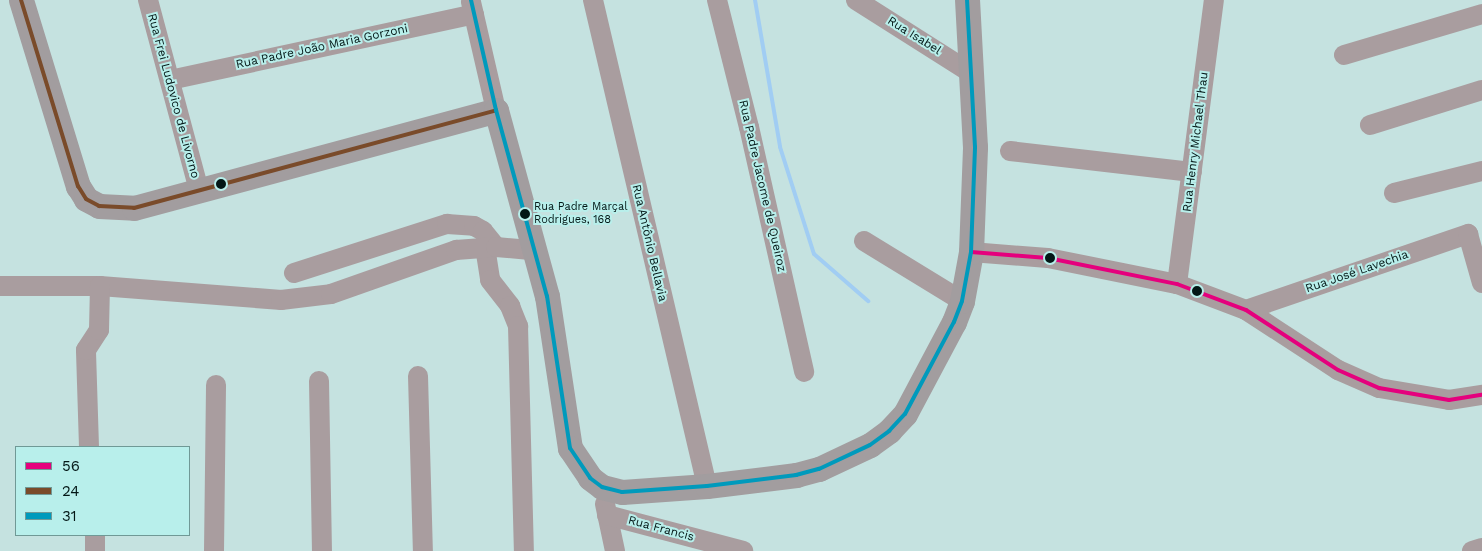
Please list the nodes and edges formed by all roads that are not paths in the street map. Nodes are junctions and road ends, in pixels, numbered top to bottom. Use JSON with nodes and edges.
{"nodes":[{"id":1,"x":21,"y":0,"type":"edge"},
{"id":2,"x":148,"y":0,"type":"edge"},
{"id":3,"x":593,"y":0,"type":"edge"},
{"id":4,"x":717,"y":0,"type":"edge"},
{"id":5,"x":856,"y":0,"type":"edge"},
{"id":6,"x":967,"y":0,"type":"edge"},
{"id":7,"x":1214,"y":0,"type":"edge"},
{"id":8,"x":472,"y":7,"type":"edge"},
{"id":9,"x":1482,"y":14,"type":"edge"},
{"id":10,"x":1344,"y":55,"type":"dead end"},
{"id":11,"x":971,"y":73,"type":"junction"},
{"id":12,"x":170,"y":80,"type":"junction"},
{"id":13,"x":1482,"y":90,"type":"edge"},
{"id":14,"x":496,"y":110,"type":"junction"},
{"id":15,"x":1370,"y":125,"type":"dead end"},
{"id":16,"x":1010,"y":151,"type":"dead end"},
{"id":17,"x":1482,"y":171,"type":"edge"},
{"id":18,"x":1192,"y":172,"type":"junction"},
{"id":19,"x":199,"y":191,"type":"junction"},
{"id":20,"x":1394,"y":193,"type":"dead end"},
{"id":21,"x":864,"y":241,"type":"dead end"},
{"id":22,"x":491,"y":247,"type":"junction"},
{"id":23,"x":533,"y":250,"type":"junction"},
{"id":24,"x":971,"y":252,"type":"junction"},
{"id":25,"x":294,"y":274,"type":"dead end"},
{"id":26,"x":1482,"y":283,"type":"edge"},
{"id":27,"x":1177,"y":284,"type":"junction"},
{"id":28,"x":0,"y":285,"type":"edge"},
{"id":29,"x":100,"y":286,"type":"junction"},
{"id":30,"x":962,"y":301,"type":"junction"},
{"id":31,"x":1246,"y":310,"type":"junction"},
{"id":32,"x":804,"y":372,"type":"dead end"},
{"id":33,"x":418,"y":376,"type":"dead end"},
{"id":34,"x":319,"y":381,"type":"dead end"},
{"id":35,"x":216,"y":385,"type":"dead end"},
{"id":36,"x":1482,"y":395,"type":"edge"},
{"id":37,"x":89,"y":446,"type":"edge"},
{"id":38,"x":707,"y":486,"type":"junction"},
{"id":39,"x":602,"y":487,"type":"junction"},
{"id":40,"x":608,"y":515,"type":"junction"},
{"id":41,"x":96,"y":536,"type":"edge"},
{"id":42,"x":1482,"y":548,"type":"edge"},
{"id":43,"x":95,"y":551,"type":"edge"},
{"id":44,"x":214,"y":551,"type":"edge"},
{"id":45,"x":322,"y":551,"type":"edge"},
{"id":46,"x":423,"y":551,"type":"edge"},
{"id":47,"x":524,"y":551,"type":"edge"},
{"id":48,"x":615,"y":551,"type":"edge"},
{"id":49,"x":743,"y":551,"type":"edge"},
{"id":50,"x":1472,"y":551,"type":"edge"}],
"edges":[{"from":1,"to":19,"type":"main road"},
{"from":2,"to":12,"type":"street","name":"Rua Frei Ludovico de Livorno"},
{"from":3,"to":38,"type":"street","name":"Rua Antônio Bellavia"},
{"from":4,"to":32,"type":"street","name":"Rua Padre Jacome de Queiroz"},
{"from":5,"to":11,"type":"street","name":"Rua Isabel"},
{"from":6,"to":11,"type":"main road"},
{"from":7,"to":18,"type":"street","name":"Rua Henry Michael Thau"},
{"from":8,"to":12,"type":"street","name":"Rua Padre João Maria Gorzoni"},
{"from":8,"to":14,"type":"street"},
{"from":9,"to":10,"type":"street"},
{"from":11,"to":24,"type":"main road"},
{"from":12,"to":19,"type":"street","name":"Rua Frei Ludovico de Livorno"},
{"from":13,"to":15,"type":"street"},
{"from":14,"to":19,"type":"main road"},
{"from":14,"to":23,"type":"main road"},
{"from":16,"to":18,"type":"street"},
{"from":17,"to":20,"type":"street"},
{"from":18,"to":27,"type":"street","name":"Rua Henry Michael Thau"},
{"from":21,"to":30,"type":"street"},
{"from":22,"to":23,"type":"street"},
{"from":22,"to":25,"type":"street"},
{"from":22,"to":29,"type":"street"},
{"from":22,"to":47,"type":"street"},
{"from":23,"to":39,"type":"main road"},
{"from":24,"to":27,"type":"street"},
{"from":24,"to":30,"type":"main road"},
{"from":26,"to":31,"type":"street","name":"Rua José Lavechia"},
{"from":27,"to":31,"type":"street"},
{"from":28,"to":29,"type":"street"},
{"from":29,"to":37,"type":"street"},
{"from":30,"to":38,"type":"main road"},
{"from":31,"to":36,"type":"street"},
{"from":33,"to":46,"type":"street"},
{"from":34,"to":45,"type":"street"},
{"from":35,"to":44,"type":"street"},
{"from":38,"to":39,"type":"main road"},
{"from":39,"to":40,"type":"street"},
{"from":40,"to":48,"type":"street"},
{"from":40,"to":49,"type":"street","name":"Rua Francis"},
{"from":41,"to":43,"type":"street"},
{"from":42,"to":50,"type":"street"}]}
